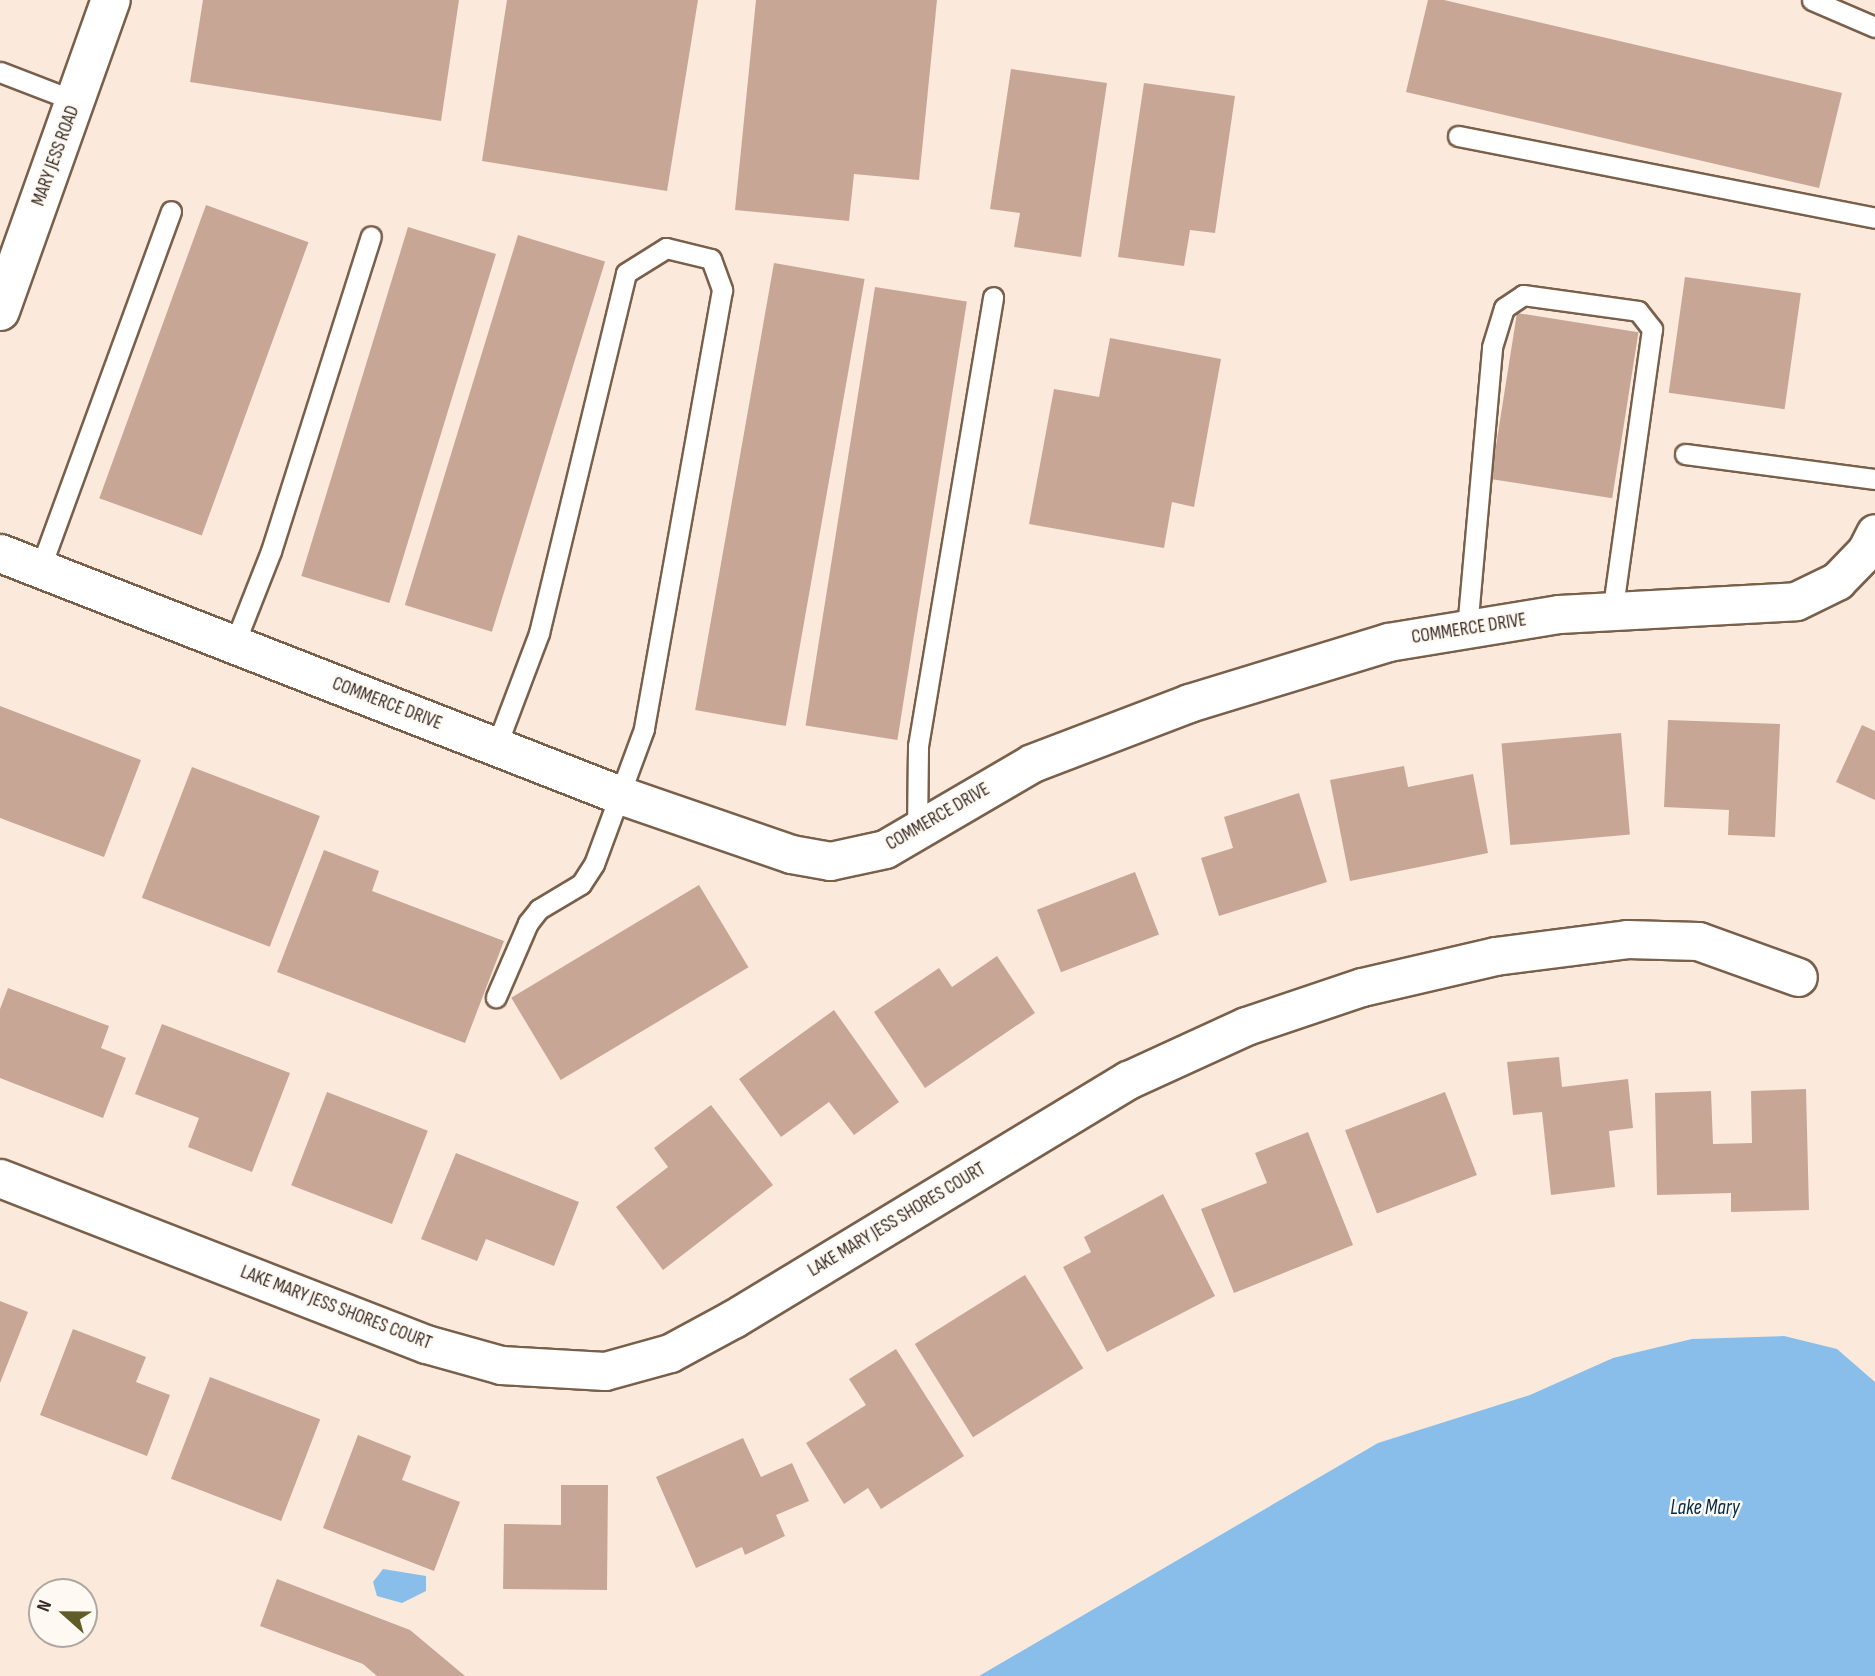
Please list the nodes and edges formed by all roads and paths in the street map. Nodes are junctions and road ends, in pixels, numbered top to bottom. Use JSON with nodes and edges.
{"nodes":[{"id":1,"x":111,"y":0,"type":"edge"},
{"id":2,"x":1812,"y":0,"type":"edge"},
{"id":3,"x":1875,"y":27,"type":"edge"},
{"id":4,"x":0,"y":72,"type":"edge"},
{"id":5,"x":75,"y":101,"type":"junction"},
{"id":6,"x":1458,"y":136,"type":"dead end"},
{"id":7,"x":171,"y":211,"type":"dead end"},
{"id":8,"x":1875,"y":218,"type":"edge"},
{"id":9,"x":371,"y":236,"type":"dead end"},
{"id":10,"x":993,"y":297,"type":"dead end"},
{"id":11,"x":0,"y":311,"type":"edge"},
{"id":12,"x":1685,"y":454,"type":"dead end"},
{"id":13,"x":1875,"y":479,"type":"edge"},
{"id":14,"x":1875,"y":533,"type":"edge"},
{"id":15,"x":0,"y":553,"type":"edge"},
{"id":16,"x":40,"y":569,"type":"junction"},
{"id":17,"x":1612,"y":612,"type":"junction"},
{"id":18,"x":1467,"y":629,"type":"junction"},
{"id":19,"x":234,"y":645,"type":"junction"},
{"id":20,"x":496,"y":747,"type":"junction"},
{"id":21,"x":620,"y":795,"type":"junction"},
{"id":22,"x":917,"y":830,"type":"junction"},
{"id":23,"x":1798,"y":977,"type":"dead end"},
{"id":24,"x":496,"y":996,"type":"dead end"},
{"id":25,"x":0,"y":1178,"type":"edge"}],
"edges":[{"from":1,"to":5,"type":"street","name":"MARY JESS ROAD"},
{"from":2,"to":3,"type":"lane"},
{"from":4,"to":5,"type":"lane"},
{"from":5,"to":11,"type":"street","name":"MARY JESS ROAD"},
{"from":6,"to":8,"type":"lane"},
{"from":7,"to":16,"type":"lane"},
{"from":9,"to":19,"type":"lane"},
{"from":10,"to":22,"type":"lane"},
{"from":12,"to":13,"type":"lane"},
{"from":14,"to":17,"type":"street","name":"COMMERCE DRIVE"},
{"from":15,"to":16,"type":"street","name":"COMMERCE DRIVE"},
{"from":16,"to":19,"type":"street","name":"COMMERCE DRIVE"},
{"from":17,"to":18,"type":"street","name":"COMMERCE DRIVE"},
{"from":17,"to":18,"type":"lane"},
{"from":18,"to":22,"type":"street","name":"COMMERCE DRIVE"},
{"from":19,"to":20,"type":"street","name":"COMMERCE DRIVE"},
{"from":20,"to":21,"type":"street","name":"COMMERCE DRIVE"},
{"from":20,"to":21,"type":"lane"},
{"from":21,"to":22,"type":"street","name":"COMMERCE DRIVE"},
{"from":21,"to":24,"type":"lane"},
{"from":23,"to":25,"type":"street","name":"LAKE MARY JESS SHORES COURT"}]}
